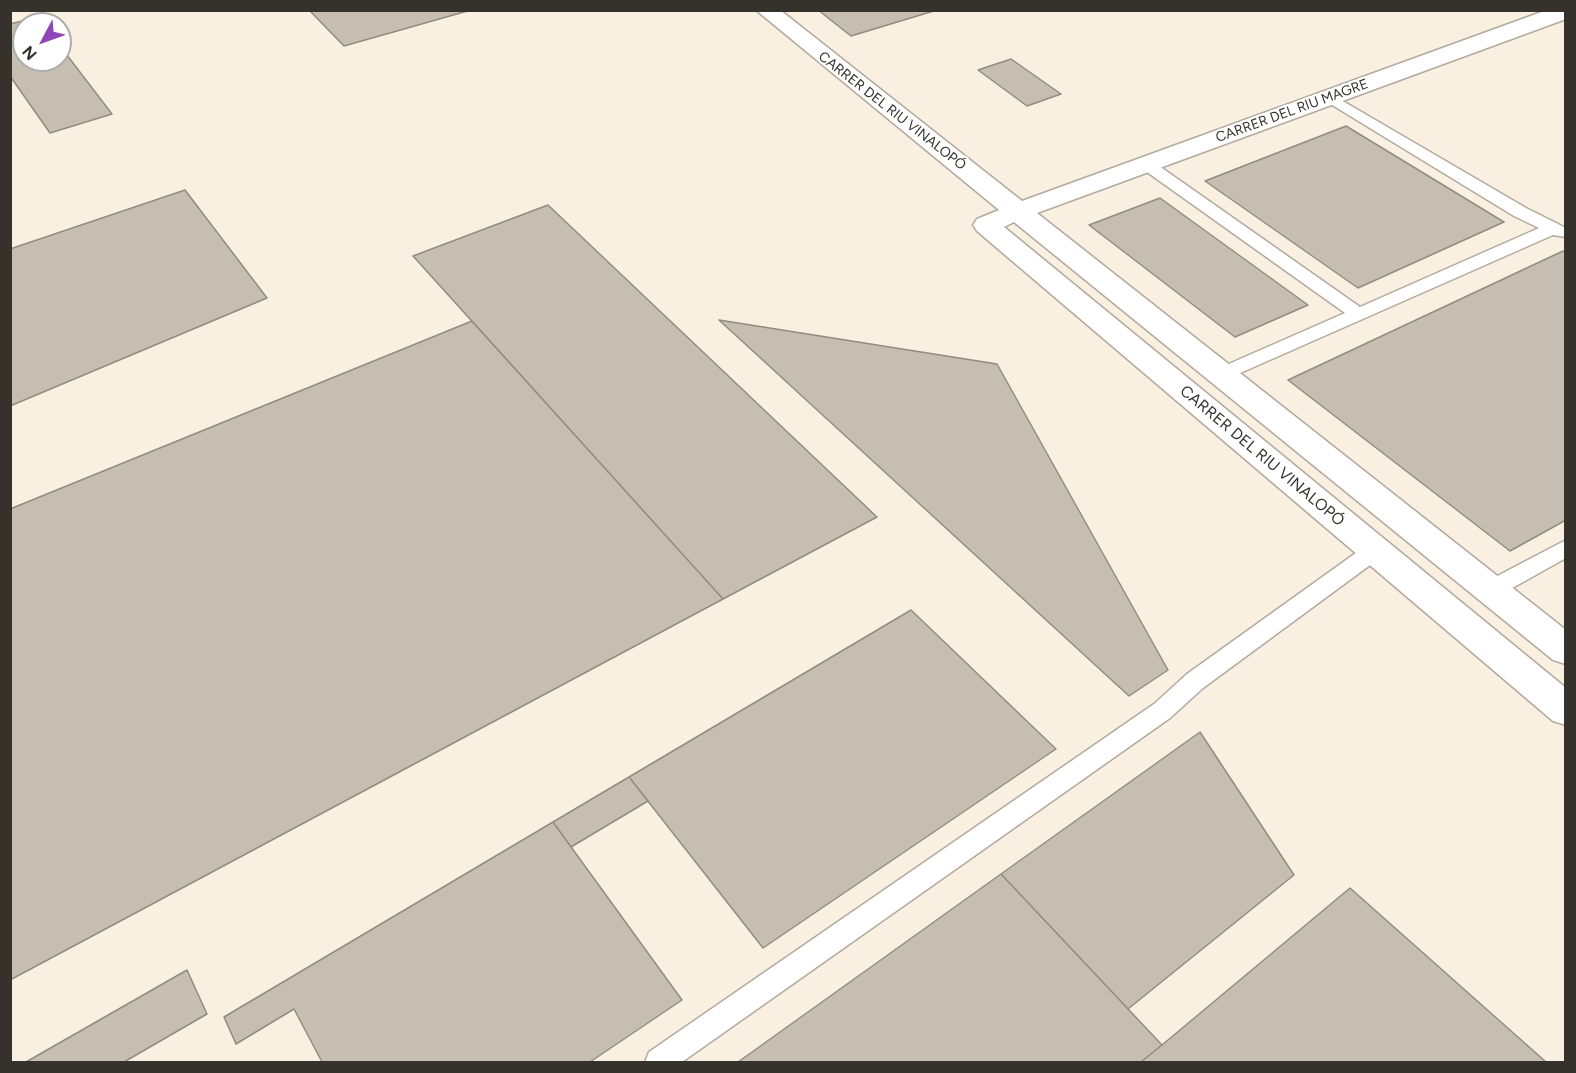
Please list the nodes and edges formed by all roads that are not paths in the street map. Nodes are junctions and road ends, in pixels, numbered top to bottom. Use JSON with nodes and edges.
{"nodes":[{"id":1,"x":766,"y":10,"type":"edge"},
{"id":2,"x":1566,"y":11,"type":"edge"},
{"id":3,"x":1329,"y":97,"type":"junction"},
{"id":4,"x":1146,"y":164,"type":"junction"},
{"id":5,"x":1018,"y":211,"type":"junction"},
{"id":6,"x":1560,"y":231,"type":"edge"},
{"id":7,"x":1358,"y":315,"type":"junction"},
{"id":8,"x":1222,"y":374,"type":"junction"},
{"id":9,"x":1566,"y":548,"type":"edge"},
{"id":10,"x":1374,"y":551,"type":"junction"},
{"id":11,"x":1490,"y":590,"type":"junction"},
{"id":12,"x":1566,"y":650,"type":"edge"},
{"id":13,"x":1566,"y":710,"type":"edge"},
{"id":14,"x":659,"y":1062,"type":"edge"}],
"edges":[{"from":1,"to":5,"type":"street","name":"CARRER DEL RIU VINALOPÓ"},
{"from":2,"to":3,"type":"street","name":"CARRER DEL RIU MAGRE"},
{"from":3,"to":4,"type":"street","name":"CARRER DEL RIU MAGRE"},
{"from":3,"to":6,"type":"lane"},
{"from":4,"to":5,"type":"street","name":"CARRER DEL RIU MAGRE"},
{"from":4,"to":7,"type":"lane"},
{"from":5,"to":8,"type":"street","name":"CARRER DEL RIU VINALOPÓ"},
{"from":5,"to":10,"type":"street","name":"CARRER DEL RIU VINALOPÓ"},
{"from":6,"to":7,"type":"lane"},
{"from":7,"to":8,"type":"lane"},
{"from":8,"to":11,"type":"street","name":"CARRER DEL RIU VINALOPÓ"},
{"from":9,"to":11,"type":"lane"},
{"from":10,"to":13,"type":"street","name":"CARRER DEL RIU VINALOPÓ"},
{"from":10,"to":14,"type":"lane"},
{"from":11,"to":12,"type":"street","name":"CARRER DEL RIU VINALOPÓ"}]}
